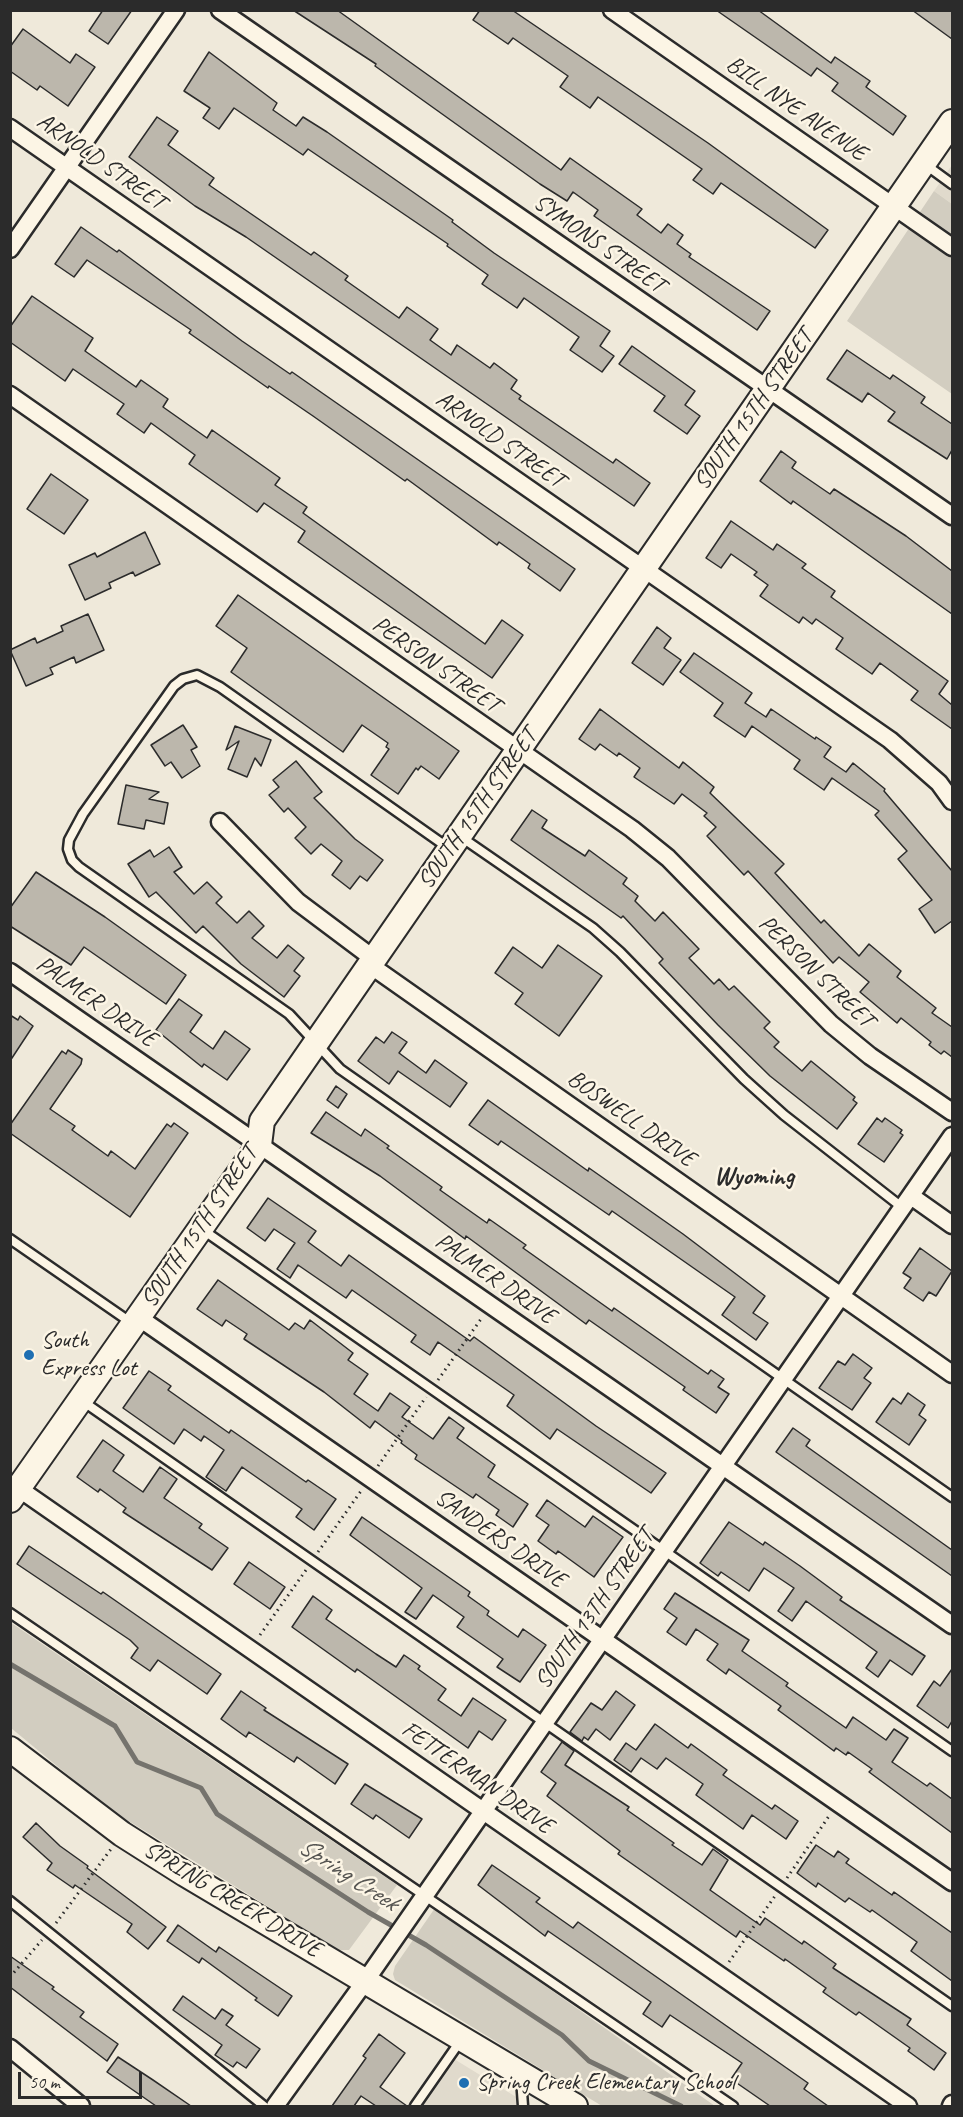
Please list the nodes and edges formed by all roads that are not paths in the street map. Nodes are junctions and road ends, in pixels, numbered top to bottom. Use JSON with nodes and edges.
{"nodes":[{"id":1,"x":176,"y":10,"type":"edge"},
{"id":2,"x":220,"y":10,"type":"edge"},
{"id":3,"x":612,"y":10,"type":"edge"},
{"id":4,"x":952,"y":122,"type":"edge"},
{"id":5,"x":10,"y":128,"type":"edge"},
{"id":6,"x":924,"y":163,"type":"junction"},
{"id":7,"x":67,"y":168,"type":"junction"},
{"id":8,"x":952,"y":184,"type":"edge"},
{"id":9,"x":894,"y":207,"type":"junction"},
{"id":10,"x":952,"y":248,"type":"edge"},
{"id":11,"x":10,"y":249,"type":"edge"},
{"id":12,"x":767,"y":390,"type":"junction"},
{"id":13,"x":10,"y":394,"type":"edge"},
{"id":14,"x":952,"y":516,"type":"edge"},
{"id":15,"x":644,"y":569,"type":"junction"},
{"id":16,"x":518,"y":751,"type":"junction"},
{"id":17,"x":952,"y":801,"type":"edge"},
{"id":18,"x":220,"y":822,"type":"dead end"},
{"id":19,"x":455,"y":842,"type":"junction"},
{"id":20,"x":372,"y":962,"type":"junction"},
{"id":21,"x":10,"y":972,"type":"edge"},
{"id":22,"x":316,"y":1043,"type":"junction"},
{"id":23,"x":952,"y":1112,"type":"edge"},
{"id":24,"x":952,"y":1136,"type":"edge"},
{"id":25,"x":259,"y":1144,"type":"junction"},
{"id":26,"x":907,"y":1202,"type":"junction"},
{"id":27,"x":952,"y":1225,"type":"edge"},
{"id":28,"x":200,"y":1228,"type":"junction"},
{"id":29,"x":10,"y":1239,"type":"edge"},
{"id":30,"x":842,"y":1296,"type":"junction"},
{"id":31,"x":136,"y":1320,"type":"junction"},
{"id":32,"x":952,"y":1374,"type":"edge"},
{"id":33,"x":783,"y":1380,"type":"junction"},
{"id":34,"x":80,"y":1400,"type":"junction"},
{"id":35,"x":723,"y":1466,"type":"junction"},
{"id":36,"x":13,"y":1490,"type":"edge"},
{"id":37,"x":952,"y":1497,"type":"edge"},
{"id":38,"x":664,"y":1551,"type":"junction"},
{"id":39,"x":10,"y":1613,"type":"edge"},
{"id":40,"x":952,"y":1625,"type":"edge"},
{"id":41,"x":603,"y":1639,"type":"junction"},
{"id":42,"x":546,"y":1722,"type":"junction"},
{"id":43,"x":10,"y":1749,"type":"edge"},
{"id":44,"x":952,"y":1751,"type":"edge"},
{"id":45,"x":483,"y":1811,"type":"junction"},
{"id":46,"x":952,"y":1882,"type":"edge"},
{"id":47,"x":423,"y":1897,"type":"junction"},
{"id":48,"x":10,"y":1901,"type":"edge"},
{"id":49,"x":366,"y":1980,"type":"junction"},
{"id":50,"x":952,"y":2006,"type":"edge"},
{"id":51,"x":461,"y":2040,"type":"junction"},
{"id":52,"x":10,"y":2048,"type":"edge"},
{"id":53,"x":521,"y":2075,"type":"junction"},
{"id":54,"x":81,"y":2106,"type":"edge"},
{"id":55,"x":264,"y":2106,"type":"edge"},
{"id":56,"x":275,"y":2106,"type":"edge"},
{"id":57,"x":415,"y":2106,"type":"edge"},
{"id":58,"x":523,"y":2106,"type":"edge"},
{"id":59,"x":575,"y":2106,"type":"edge"},
{"id":60,"x":733,"y":2106,"type":"edge"},
{"id":61,"x":908,"y":2106,"type":"edge"}],
"edges":[{"from":1,"to":7,"type":"street"},
{"from":2,"to":12,"type":"street","name":"SYMONS STREET"},
{"from":3,"to":9,"type":"street","name":"BILL NYE AVENUE"},
{"from":4,"to":6,"type":"main road","name":"SOUTH 15TH STREET"},
{"from":5,"to":7,"type":"street","name":"ARNOLD STREET"},
{"from":6,"to":8,"type":"lane"},
{"from":6,"to":9,"type":"main road","name":"SOUTH 15TH STREET"},
{"from":7,"to":11,"type":"street"},
{"from":7,"to":15,"type":"street","name":"ARNOLD STREET"},
{"from":9,"to":10,"type":"street","name":"BILL NYE AVENUE"},
{"from":9,"to":12,"type":"main road","name":"SOUTH 15TH STREET"},
{"from":12,"to":14,"type":"street","name":"SYMONS STREET"},
{"from":12,"to":15,"type":"main road","name":"SOUTH 15TH STREET"},
{"from":13,"to":16,"type":"street","name":"PERSON STREET"},
{"from":15,"to":16,"type":"main road","name":"SOUTH 15TH STREET"},
{"from":15,"to":17,"type":"street","name":"ARNOLD STREET"},
{"from":16,"to":19,"type":"main road","name":"SOUTH 15TH STREET"},
{"from":16,"to":23,"type":"street","name":"PERSON STREET"},
{"from":18,"to":20,"type":"street","name":"BOSWELL DRIVE"},
{"from":19,"to":20,"type":"main road","name":"SOUTH 15TH STREET"},
{"from":19,"to":22,"type":"lane"},
{"from":19,"to":26,"type":"lane"},
{"from":20,"to":22,"type":"main road","name":"SOUTH 15TH STREET"},
{"from":20,"to":30,"type":"street","name":"BOSWELL DRIVE"},
{"from":21,"to":25,"type":"street","name":"PALMER DRIVE"},
{"from":22,"to":25,"type":"main road","name":"SOUTH 15TH STREET"},
{"from":22,"to":33,"type":"lane"},
{"from":24,"to":26,"type":"street","name":"SOUTH 13TH STREET"},
{"from":25,"to":28,"type":"main road","name":"SOUTH 15TH STREET"},
{"from":25,"to":35,"type":"street","name":"PALMER DRIVE"},
{"from":26,"to":27,"type":"street"},
{"from":26,"to":30,"type":"street","name":"SOUTH 13TH STREET"},
{"from":28,"to":31,"type":"main road","name":"SOUTH 15TH STREET"},
{"from":28,"to":38,"type":"lane"},
{"from":29,"to":31,"type":"lane"},
{"from":30,"to":32,"type":"street","name":"BOSWELL DRIVE"},
{"from":30,"to":33,"type":"street","name":"SOUTH 13TH STREET"},
{"from":31,"to":34,"type":"main road","name":"SOUTH 15TH STREET"},
{"from":31,"to":41,"type":"street","name":"SANDERS DRIVE"},
{"from":33,"to":35,"type":"street","name":"SOUTH 13TH STREET"},
{"from":33,"to":37,"type":"lane"},
{"from":34,"to":36,"type":"main road","name":"SOUTH 15TH STREET"},
{"from":34,"to":42,"type":"lane"},
{"from":35,"to":38,"type":"street","name":"SOUTH 13TH STREET"},
{"from":35,"to":40,"type":"street","name":"PALMER DRIVE"},
{"from":36,"to":45,"type":"street","name":"FETTERMAN DRIVE"},
{"from":38,"to":41,"type":"street","name":"SOUTH 13TH STREET"},
{"from":38,"to":44,"type":"lane"},
{"from":39,"to":47,"type":"lane"},
{"from":41,"to":42,"type":"street","name":"SOUTH 13TH STREET"},
{"from":41,"to":46,"type":"street","name":"SANDERS DRIVE"},
{"from":42,"to":45,"type":"street","name":"SOUTH 13TH STREET"},
{"from":42,"to":50,"type":"lane"},
{"from":43,"to":49,"type":"main road","name":"SPRING CREEK DRIVE"},
{"from":45,"to":47,"type":"street","name":"SOUTH 13TH STREET"},
{"from":45,"to":61,"type":"street","name":"FETTERMAN DRIVE"},
{"from":47,"to":49,"type":"street","name":"SOUTH 13TH STREET"},
{"from":47,"to":60,"type":"lane"},
{"from":48,"to":55,"type":"lane"},
{"from":49,"to":51,"type":"main road","name":"SPRING CREEK DRIVE"},
{"from":49,"to":56,"type":"street","name":"SOUTH 13TH STREET"},
{"from":51,"to":53,"type":"main road","name":"SPRING CREEK DRIVE"},
{"from":51,"to":57,"type":"lane"},
{"from":52,"to":54,"type":"street"},
{"from":53,"to":58,"type":"lane"},
{"from":53,"to":59,"type":"main road","name":"SPRING CREEK DRIVE"}]}
